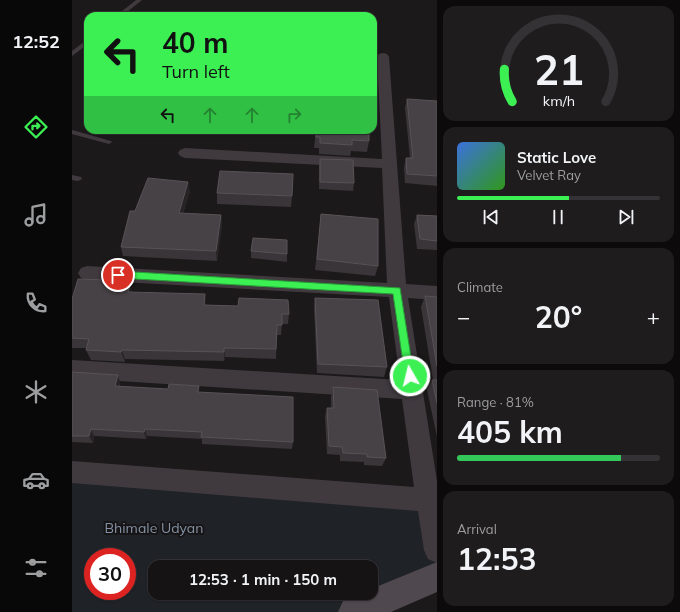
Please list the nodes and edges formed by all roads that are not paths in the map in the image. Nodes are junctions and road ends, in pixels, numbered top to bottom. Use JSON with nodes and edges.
{"nodes":[{"id":1,"x":139,"y":0,"type":"edge"},
{"id":2,"x":124,"y":12,"type":"edge"},
{"id":3,"x":84,"y":44,"type":"edge"},
{"id":4,"x":72,"y":54,"type":"edge"},
{"id":5,"x":383,"y":57,"type":"dead end"},
{"id":6,"x":72,"y":132,"type":"edge"},
{"id":7,"x":109,"y":142,"type":"dead end"},
{"id":8,"x":185,"y":153,"type":"dead end"},
{"id":9,"x":389,"y":164,"type":"junction"},
{"id":10,"x":87,"y":273,"type":"dead end"},
{"id":11,"x":397,"y":291,"type":"junction"},
{"id":12,"x":437,"y":293,"type":"edge"},
{"id":13,"x":72,"y":369,"type":"edge"},
{"id":14,"x":412,"y":390,"type":"junction"},
{"id":15,"x":72,"y":472,"type":"edge"},
{"id":16,"x":428,"y":500,"type":"junction"},
{"id":17,"x":437,"y":550,"type":"edge"},
{"id":18,"x":437,"y":577,"type":"edge"},
{"id":19,"x":354,"y":612,"type":"edge"}],
"edges":[{"from":1,"to":2,"type":"lane"},
{"from":3,"to":4,"type":"lane"},
{"from":5,"to":9,"type":"street"},
{"from":6,"to":7,"type":"lane"},
{"from":8,"to":9,"type":"street"},
{"from":9,"to":11,"type":"street"},
{"from":10,"to":11,"type":"street"},
{"from":11,"to":12,"type":"street"},
{"from":11,"to":14,"type":"street"},
{"from":13,"to":14,"type":"street"},
{"from":14,"to":16,"type":"street"},
{"from":15,"to":16,"type":"street"},
{"from":16,"to":17,"type":"street"},
{"from":18,"to":19,"type":"main road"}]}
